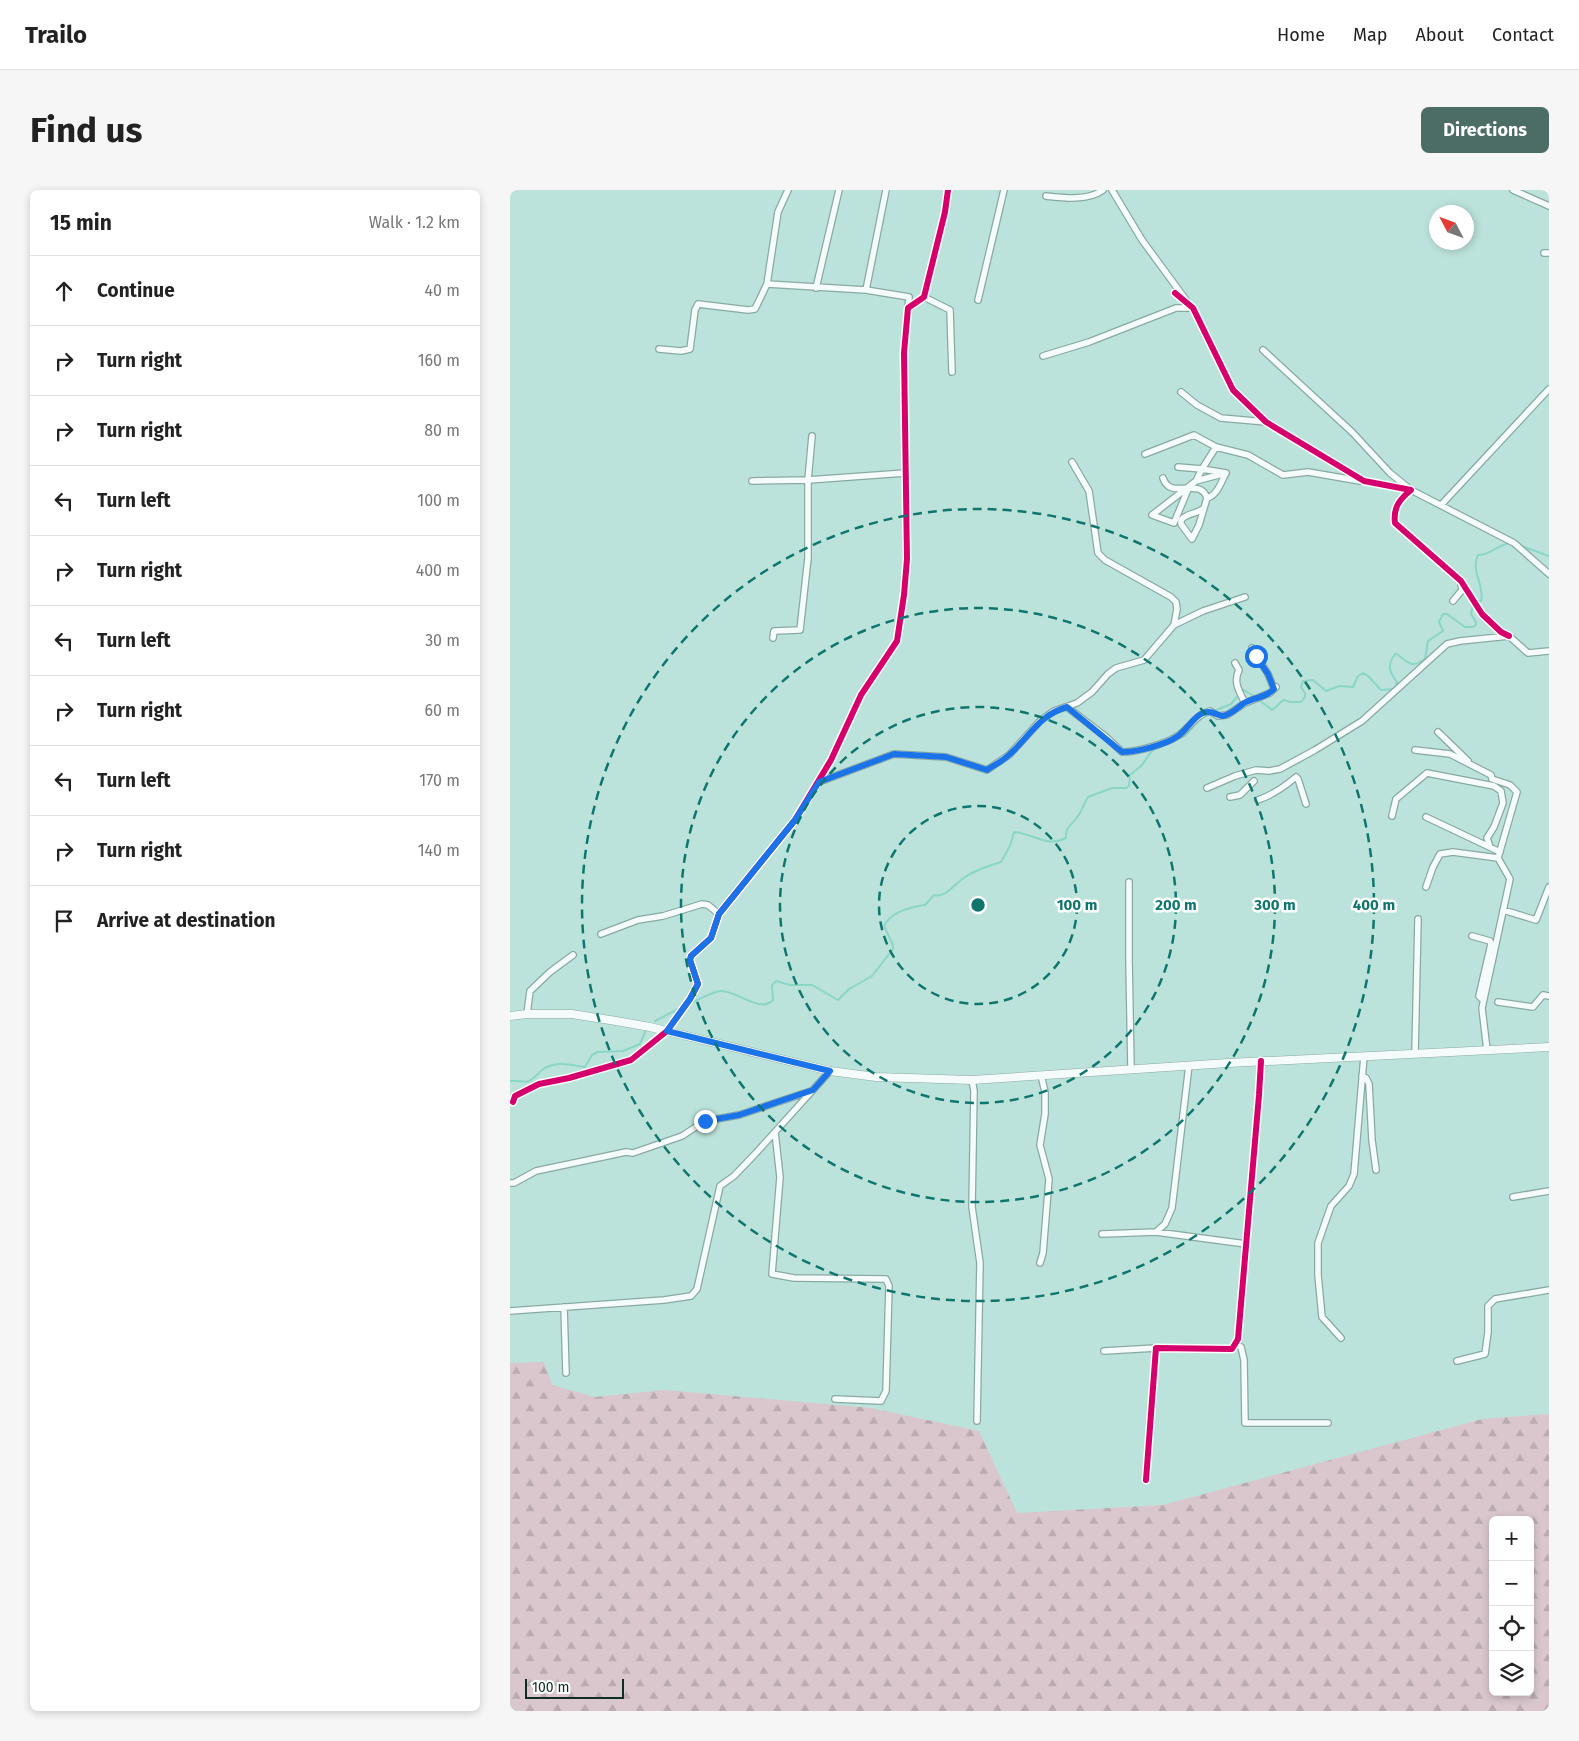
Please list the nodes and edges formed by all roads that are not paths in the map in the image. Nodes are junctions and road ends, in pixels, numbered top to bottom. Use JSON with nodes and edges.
{"nodes":[{"id":1,"x":788,"y":190,"type":"edge"},
{"id":2,"x":839,"y":190,"type":"edge"},
{"id":3,"x":886,"y":190,"type":"edge"},
{"id":4,"x":948,"y":190,"type":"edge"},
{"id":5,"x":1004,"y":190,"type":"edge"},
{"id":6,"x":1103,"y":190,"type":"edge"},
{"id":7,"x":1112,"y":190,"type":"edge"},
{"id":8,"x":1513,"y":190,"type":"edge"},
{"id":9,"x":1046,"y":196,"type":"dead end"},
{"id":10,"x":1549,"y":206,"type":"edge"},
{"id":11,"x":766,"y":284,"type":"junction"},
{"id":12,"x":816,"y":288,"type":"junction"},
{"id":13,"x":866,"y":290,"type":"junction"},
{"id":14,"x":1175,"y":293,"type":"dead end"},
{"id":15,"x":924,"y":297,"type":"junction"},
{"id":16,"x":978,"y":300,"type":"dead end"},
{"id":17,"x":908,"y":308,"type":"junction"},
{"id":18,"x":1193,"y":308,"type":"junction"},
{"id":19,"x":659,"y":349,"type":"dead end"},
{"id":20,"x":1263,"y":350,"type":"dead end"},
{"id":21,"x":1042,"y":356,"type":"dead end"},
{"id":22,"x":952,"y":372,"type":"dead end"},
{"id":23,"x":1549,"y":390,"type":"edge"},
{"id":24,"x":1181,"y":392,"type":"dead end"},
{"id":25,"x":1266,"y":422,"type":"junction"},
{"id":26,"x":812,"y":436,"type":"dead end"},
{"id":27,"x":1216,"y":447,"type":"junction"},
{"id":28,"x":1145,"y":454,"type":"dead end"},
{"id":29,"x":1072,"y":462,"type":"dead end"},
{"id":30,"x":1178,"y":467,"type":"dead end"},
{"id":31,"x":1202,"y":469,"type":"junction"},
{"id":32,"x":905,"y":473,"type":"junction"},
{"id":33,"x":1226,"y":473,"type":"junction"},
{"id":34,"x":1162,"y":478,"type":"dead end"},
{"id":35,"x":808,"y":480,"type":"junction"},
{"id":36,"x":752,"y":481,"type":"dead end"},
{"id":37,"x":1196,"y":481,"type":"junction"},
{"id":38,"x":1364,"y":481,"type":"junction"},
{"id":39,"x":1189,"y":487,"type":"junction"},
{"id":40,"x":1411,"y":490,"type":"junction"},
{"id":41,"x":1207,"y":498,"type":"junction"},
{"id":42,"x":1442,"y":504,"type":"junction"},
{"id":43,"x":1203,"y":509,"type":"junction"},
{"id":44,"x":1549,"y":574,"type":"edge"},
{"id":45,"x":1460,"y":581,"type":"junction"},
{"id":46,"x":1245,"y":597,"type":"dead end"},
{"id":47,"x":1453,"y":601,"type":"dead end"},
{"id":48,"x":1174,"y":625,"type":"junction"},
{"id":49,"x":1509,"y":636,"type":"junction"},
{"id":50,"x":773,"y":638,"type":"dead end"},
{"id":51,"x":1252,"y":648,"type":"dead end"},
{"id":52,"x":1549,"y":651,"type":"edge"},
{"id":53,"x":1235,"y":663,"type":"dead end"},
{"id":54,"x":1245,"y":703,"type":"junction"},
{"id":55,"x":1067,"y":707,"type":"junction"},
{"id":56,"x":1438,"y":732,"type":"dead end"},
{"id":57,"x":1416,"y":750,"type":"dead end"},
{"id":58,"x":1472,"y":766,"type":"junction"},
{"id":59,"x":1254,"y":781,"type":"dead end"},
{"id":60,"x":819,"y":782,"type":"junction"},
{"id":61,"x":1207,"y":788,"type":"dead end"},
{"id":62,"x":1230,"y":797,"type":"dead end"},
{"id":63,"x":1258,"y":800,"type":"dead end"},
{"id":64,"x":1306,"y":804,"type":"dead end"},
{"id":65,"x":1392,"y":816,"type":"dead end"},
{"id":66,"x":1426,"y":817,"type":"dead end"},
{"id":67,"x":1490,"y":848,"type":"junction"},
{"id":68,"x":1499,"y":855,"type":"junction"},
{"id":69,"x":1130,"y":882,"type":"dead end"},
{"id":70,"x":1426,"y":887,"type":"dead end"},
{"id":71,"x":1549,"y":887,"type":"edge"},
{"id":72,"x":1503,"y":910,"type":"junction"},
{"id":73,"x":719,"y":914,"type":"junction"},
{"id":74,"x":1418,"y":919,"type":"dead end"},
{"id":75,"x":601,"y":934,"type":"dead end"},
{"id":76,"x":1472,"y":936,"type":"dead end"},
{"id":77,"x":573,"y":955,"type":"dead end"},
{"id":78,"x":1549,"y":996,"type":"edge"},
{"id":79,"x":1483,"y":1000,"type":"junction"},
{"id":80,"x":1498,"y":1002,"type":"dead end"},
{"id":81,"x":527,"y":1014,"type":"junction"},
{"id":82,"x":510,"y":1016,"type":"edge"},
{"id":83,"x":667,"y":1031,"type":"junction"},
{"id":84,"x":1549,"y":1047,"type":"edge"},
{"id":85,"x":1487,"y":1050,"type":"junction"},
{"id":86,"x":1415,"y":1054,"type":"junction"},
{"id":87,"x":1364,"y":1056,"type":"junction"},
{"id":88,"x":1261,"y":1061,"type":"junction"},
{"id":89,"x":1189,"y":1065,"type":"junction"},
{"id":90,"x":1131,"y":1069,"type":"junction"},
{"id":91,"x":830,"y":1071,"type":"junction"},
{"id":92,"x":1041,"y":1075,"type":"junction"},
{"id":93,"x":1362,"y":1076,"type":"junction"},
{"id":94,"x":972,"y":1080,"type":"junction"},
{"id":95,"x":813,"y":1090,"type":"junction"},
{"id":96,"x":513,"y":1098,"type":"edge"},
{"id":97,"x":775,"y":1132,"type":"junction"},
{"id":98,"x":1376,"y":1170,"type":"dead end"},
{"id":99,"x":510,"y":1183,"type":"edge"},
{"id":100,"x":1549,"y":1191,"type":"edge"},
{"id":101,"x":1513,"y":1197,"type":"dead end"},
{"id":102,"x":1156,"y":1232,"type":"junction"},
{"id":103,"x":1102,"y":1234,"type":"dead end"},
{"id":104,"x":1246,"y":1244,"type":"junction"},
{"id":105,"x":1040,"y":1263,"type":"dead end"},
{"id":106,"x":1549,"y":1290,"type":"edge"},
{"id":107,"x":564,"y":1307,"type":"junction"},
{"id":108,"x":510,"y":1311,"type":"edge"},
{"id":109,"x":1341,"y":1338,"type":"dead end"},
{"id":110,"x":1234,"y":1344,"type":"junction"},
{"id":111,"x":1156,"y":1348,"type":"junction"},
{"id":112,"x":1104,"y":1351,"type":"dead end"},
{"id":113,"x":1457,"y":1361,"type":"dead end"},
{"id":114,"x":566,"y":1373,"type":"dead end"},
{"id":115,"x":835,"y":1399,"type":"dead end"},
{"id":116,"x":977,"y":1421,"type":"dead end"},
{"id":117,"x":1328,"y":1423,"type":"dead end"},
{"id":118,"x":1146,"y":1480,"type":"dead end"}],
"edges":[{"from":1,"to":11,"type":"street"},
{"from":2,"to":12,"type":"street"},
{"from":3,"to":13,"type":"street"},
{"from":4,"to":15,"type":"street"},
{"from":5,"to":16,"type":"street"},
{"from":6,"to":9,"type":"street"},
{"from":7,"to":18,"type":"street"},
{"from":8,"to":10,"type":"street"},
{"from":11,"to":12,"type":"street"},
{"from":11,"to":19,"type":"street"},
{"from":12,"to":13,"type":"street"},
{"from":13,"to":17,"type":"street"},
{"from":14,"to":18,"type":"street"},
{"from":15,"to":17,"type":"street"},
{"from":15,"to":22,"type":"street"},
{"from":17,"to":32,"type":"street"},
{"from":18,"to":21,"type":"street"},
{"from":18,"to":25,"type":"street"},
{"from":20,"to":40,"type":"street"},
{"from":23,"to":42,"type":"street"},
{"from":24,"to":25,"type":"street"},
{"from":25,"to":38,"type":"street"},
{"from":26,"to":35,"type":"street"},
{"from":27,"to":28,"type":"street"},
{"from":27,"to":31,"type":"street"},
{"from":27,"to":38,"type":"street"},
{"from":29,"to":48,"type":"street"},
{"from":30,"to":31,"type":"street"},
{"from":31,"to":33,"type":"street"},
{"from":31,"to":37,"type":"street"},
{"from":32,"to":35,"type":"street"},
{"from":32,"to":60,"type":"street"},
{"from":33,"to":37,"type":"street"},
{"from":33,"to":41,"type":"street"},
{"from":34,"to":39,"type":"street"},
{"from":35,"to":36,"type":"street"},
{"from":35,"to":50,"type":"street"},
{"from":37,"to":39,"type":"street"},
{"from":38,"to":40,"type":"street"},
{"from":39,"to":39,"type":"street"},
{"from":39,"to":41,"type":"street"},
{"from":40,"to":42,"type":"street"},
{"from":40,"to":45,"type":"street"},
{"from":41,"to":43,"type":"street"},
{"from":42,"to":44,"type":"street"},
{"from":43,"to":43,"type":"street"},
{"from":45,"to":47,"type":"street"},
{"from":45,"to":49,"type":"street"},
{"from":46,"to":48,"type":"street"},
{"from":48,"to":55,"type":"street"},
{"from":49,"to":52,"type":"street"},
{"from":49,"to":61,"type":"street"},
{"from":51,"to":54,"type":"street"},
{"from":53,"to":54,"type":"street"},
{"from":54,"to":55,"type":"street"},
{"from":55,"to":60,"type":"street"},
{"from":56,"to":58,"type":"street"},
{"from":57,"to":58,"type":"street"},
{"from":58,"to":68,"type":"street"},
{"from":59,"to":62,"type":"street"},
{"from":60,"to":73,"type":"street"},
{"from":63,"to":64,"type":"street"},
{"from":65,"to":67,"type":"street"},
{"from":66,"to":67,"type":"street"},
{"from":67,"to":68,"type":"street"},
{"from":68,"to":70,"type":"street"},
{"from":68,"to":72,"type":"street"},
{"from":69,"to":90,"type":"street"},
{"from":71,"to":72,"type":"street"},
{"from":72,"to":79,"type":"street"},
{"from":73,"to":75,"type":"street"},
{"from":73,"to":83,"type":"street"},
{"from":74,"to":86,"type":"street"},
{"from":76,"to":79,"type":"street"},
{"from":77,"to":81,"type":"street"},
{"from":78,"to":80,"type":"street"},
{"from":79,"to":85,"type":"street"},
{"from":81,"to":82,"type":"main road"},
{"from":81,"to":83,"type":"main road"},
{"from":83,"to":91,"type":"main road"},
{"from":83,"to":96,"type":"street"},
{"from":84,"to":85,"type":"main road"},
{"from":85,"to":86,"type":"main road"},
{"from":86,"to":87,"type":"main road"},
{"from":87,"to":88,"type":"main road"},
{"from":87,"to":93,"type":"street"},
{"from":88,"to":89,"type":"main road"},
{"from":88,"to":104,"type":"street"},
{"from":89,"to":90,"type":"main road"},
{"from":89,"to":102,"type":"street"},
{"from":90,"to":92,"type":"main road"},
{"from":91,"to":94,"type":"main road"},
{"from":91,"to":95,"type":"street"},
{"from":92,"to":94,"type":"main road"},
{"from":92,"to":105,"type":"street"},
{"from":93,"to":98,"type":"street"},
{"from":93,"to":109,"type":"street"},
{"from":94,"to":116,"type":"street"},
{"from":95,"to":97,"type":"street"},
{"from":95,"to":99,"type":"street"},
{"from":97,"to":107,"type":"street"},
{"from":97,"to":115,"type":"street"},
{"from":100,"to":101,"type":"street"},
{"from":102,"to":103,"type":"street"},
{"from":102,"to":104,"type":"street"},
{"from":104,"to":110,"type":"street"},
{"from":106,"to":113,"type":"street"},
{"from":107,"to":108,"type":"street"},
{"from":107,"to":114,"type":"street"},
{"from":110,"to":111,"type":"street"},
{"from":110,"to":117,"type":"street"},
{"from":111,"to":112,"type":"street"},
{"from":111,"to":118,"type":"street"}]}
